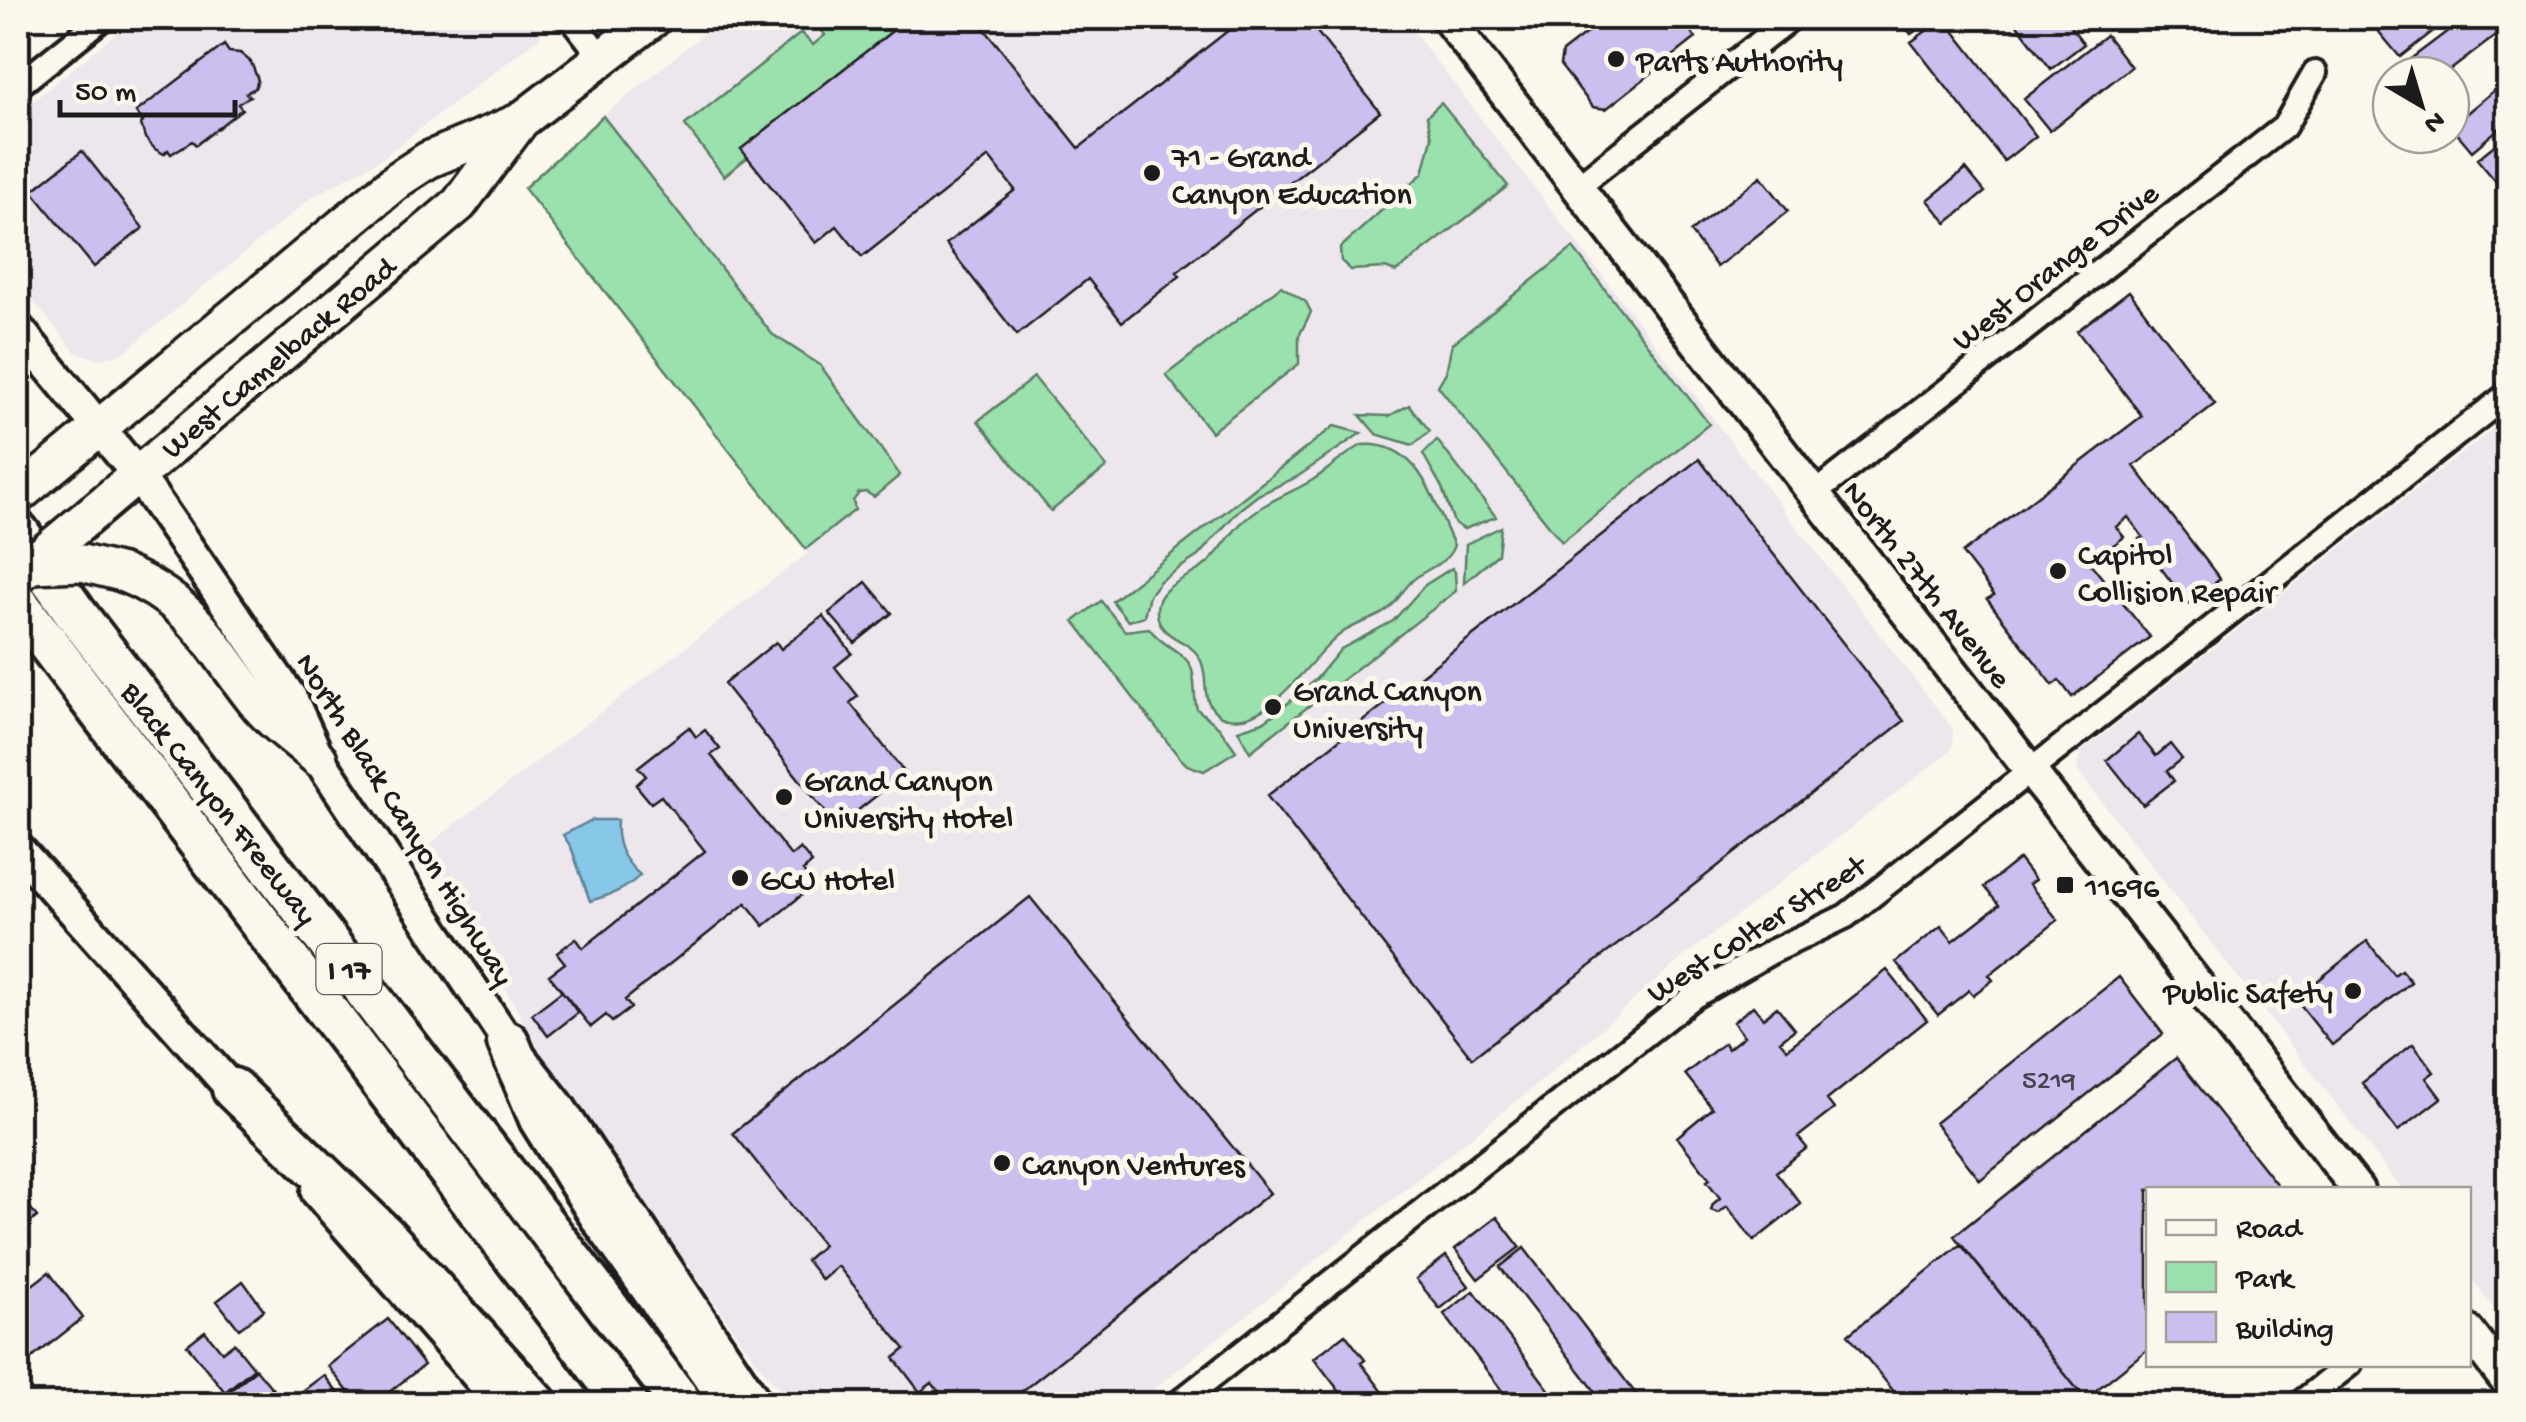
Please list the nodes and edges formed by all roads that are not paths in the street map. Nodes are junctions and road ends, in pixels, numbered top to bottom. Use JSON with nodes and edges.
{"nodes":[{"id":1,"x":103,"y":18,"type":"edge"},
{"id":2,"x":571,"y":18,"type":"edge"},
{"id":3,"x":654,"y":18,"type":"edge"},
{"id":4,"x":1447,"y":18,"type":"edge"},
{"id":5,"x":1791,"y":18,"type":"edge"},
{"id":6,"x":602,"y":58,"type":"junction"},
{"id":7,"x":2315,"y":73,"type":"dead end"},
{"id":8,"x":18,"y":86,"type":"edge"},
{"id":9,"x":519,"y":122,"type":"junction"},
{"id":10,"x":1578,"y":186,"type":"junction"},
{"id":11,"x":18,"y":329,"type":"edge"},
{"id":12,"x":2508,"y":394,"type":"edge"},
{"id":13,"x":98,"y":426,"type":"junction"},
{"id":14,"x":52,"y":464,"type":"junction"},
{"id":15,"x":137,"y":474,"type":"junction"},
{"id":16,"x":18,"y":494,"type":"edge"},
{"id":17,"x":1814,"y":494,"type":"junction"},
{"id":18,"x":19,"y":552,"type":"edge"},
{"id":19,"x":18,"y":604,"type":"edge"},
{"id":20,"x":18,"y":646,"type":"edge"},
{"id":21,"x":319,"y":759,"type":"junction"},
{"id":22,"x":2032,"y":769,"type":"junction"},
{"id":23,"x":18,"y":850,"type":"edge"},
{"id":24,"x":508,"y":1042,"type":"junction"},
{"id":25,"x":233,"y":1089,"type":"junction"},
{"id":26,"x":2356,"y":1187,"type":"edge"},
{"id":27,"x":2471,"y":1335,"type":"edge"},
{"id":28,"x":2346,"y":1367,"type":"edge"},
{"id":29,"x":2508,"y":1382,"type":"edge"},
{"id":30,"x":502,"y":1404,"type":"edge"},
{"id":31,"x":537,"y":1404,"type":"edge"},
{"id":32,"x":593,"y":1404,"type":"edge"},
{"id":33,"x":626,"y":1404,"type":"edge"},
{"id":34,"x":652,"y":1404,"type":"edge"},
{"id":35,"x":682,"y":1404,"type":"edge"},
{"id":36,"x":734,"y":1404,"type":"edge"},
{"id":37,"x":757,"y":1404,"type":"edge"},
{"id":38,"x":1178,"y":1404,"type":"edge"},
{"id":39,"x":2300,"y":1404,"type":"edge"}],
"edges":[{"from":1,"to":8,"type":"street"},
{"from":2,"to":6,"type":"street"},
{"from":3,"to":6,"type":"main road","name":"West Camelback Road"},
{"from":4,"to":10,"type":"main road","name":"North 27th Avenue"},
{"from":5,"to":10,"type":"street"},
{"from":6,"to":9,"type":"main road","name":"West Camelback Road"},
{"from":7,"to":17,"type":"street","name":"West Orange Drive"},
{"from":9,"to":13,"type":"main road","name":"West Camelback Road"},
{"from":9,"to":15,"type":"main road","name":"West Camelback Road"},
{"from":10,"to":17,"type":"main road","name":"North 27th Avenue"},
{"from":11,"to":13,"type":"main road","name":"North Black Canyon Highway"},
{"from":12,"to":22,"type":"street","name":"West Colter Street"},
{"from":13,"to":14,"type":"main road","name":"West Camelback Road"},
{"from":13,"to":15,"type":"main road","name":"North Black Canyon Highway"},
{"from":14,"to":16,"type":"main road","name":"West Camelback Road"},
{"from":14,"to":18,"type":"main road"},
{"from":15,"to":18,"type":"main road","name":"West Camelback Road","bridge":true},
{"from":15,"to":21,"type":"main road","name":"North Black Canyon Highway"},
{"from":17,"to":22,"type":"main road","name":"North 27th Avenue"},
{"from":18,"to":21,"type":"main road","bridge":true},
{"from":18,"to":34,"type":"highway"},
{"from":18,"to":35,"type":"highway","name":"Black Canyon Freeway","number":"I 17"},
{"from":19,"to":33,"type":"highway"},
{"from":20,"to":32,"type":"highway","name":"Black Canyon Freeway","number":"I 17"},
{"from":21,"to":24,"type":"main road","name":"North Black Canyon Highway"},
{"from":22,"to":26,"type":"main road","name":"North 27th Avenue"},
{"from":22,"to":38,"type":"street","name":"West Colter Street"},
{"from":23,"to":25,"type":"main road"},
{"from":24,"to":36,"type":"highway"},
{"from":24,"to":37,"type":"main road","name":"North Black Canyon Highway"},
{"from":25,"to":30,"type":"main road"},
{"from":25,"to":31,"type":"highway"},
{"from":27,"to":29,"type":"main road"},
{"from":28,"to":39,"type":"street"}]}
